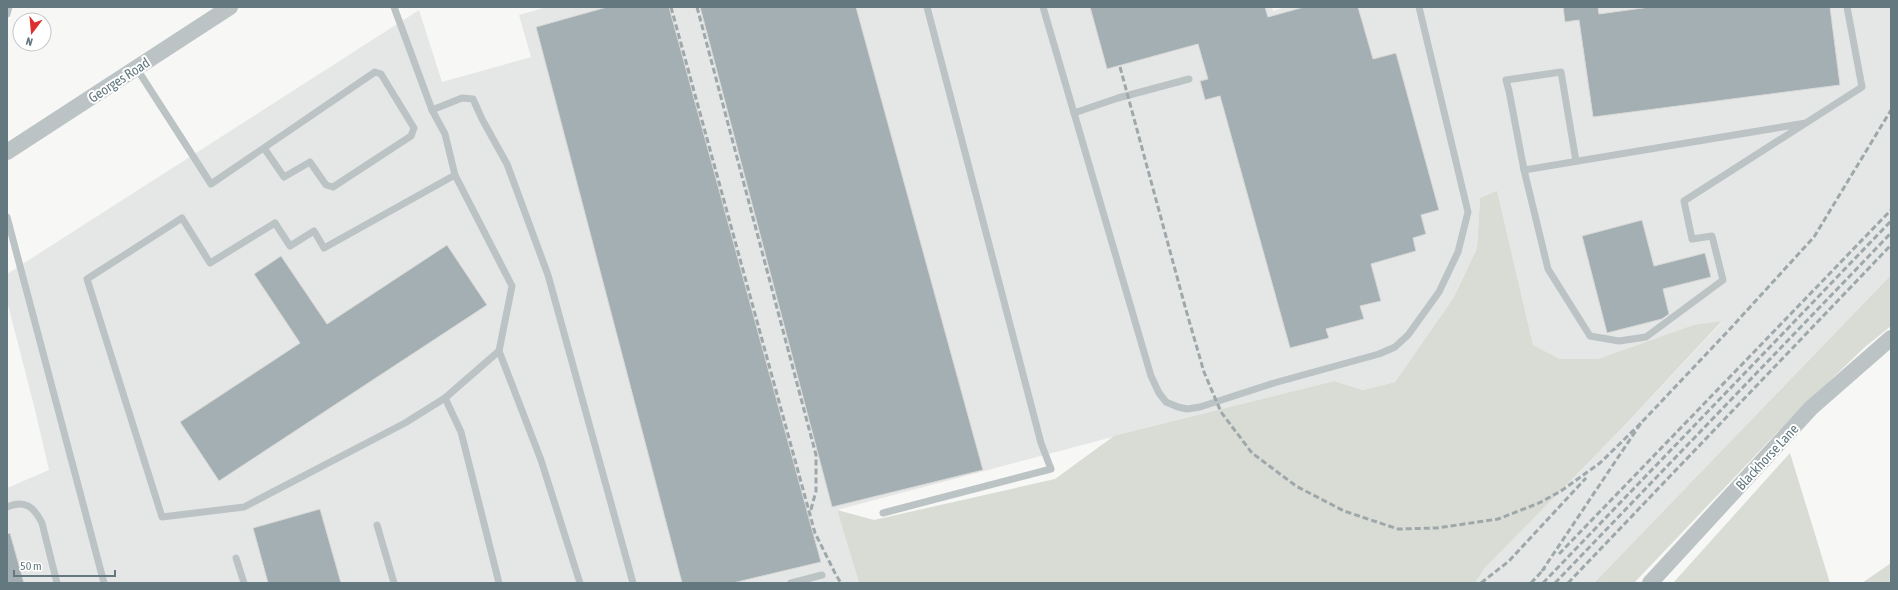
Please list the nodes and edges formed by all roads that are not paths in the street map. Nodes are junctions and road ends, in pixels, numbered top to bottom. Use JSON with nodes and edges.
{"nodes":[{"id":1,"x":9,"y":7,"type":"edge"},
{"id":2,"x":230,"y":7,"type":"edge"},
{"id":3,"x":394,"y":7,"type":"edge"},
{"id":4,"x":927,"y":7,"type":"edge"},
{"id":5,"x":1043,"y":7,"type":"edge"},
{"id":6,"x":1418,"y":7,"type":"edge"},
{"id":7,"x":1847,"y":7,"type":"edge"},
{"id":8,"x":7,"y":14,"type":"edge"},
{"id":9,"x":137,"y":69,"type":"junction"},
{"id":10,"x":1189,"y":79,"type":"dead end"},
{"id":11,"x":432,"y":110,"type":"junction"},
{"id":12,"x":1074,"y":113,"type":"junction"},
{"id":13,"x":1806,"y":123,"type":"junction"},
{"id":14,"x":264,"y":148,"type":"junction"},
{"id":15,"x":7,"y":152,"type":"edge"},
{"id":16,"x":1576,"y":161,"type":"junction"},
{"id":17,"x":1524,"y":170,"type":"junction"},
{"id":18,"x":456,"y":175,"type":"junction"},
{"id":19,"x":7,"y":217,"type":"edge"},
{"id":20,"x":1891,"y":338,"type":"edge"},
{"id":21,"x":499,"y":351,"type":"junction"},
{"id":22,"x":445,"y":398,"type":"junction"},
{"id":23,"x":7,"y":507,"type":"edge"},
{"id":24,"x":883,"y":512,"type":"dead end"},
{"id":25,"x":377,"y":525,"type":"dead end"},
{"id":26,"x":236,"y":558,"type":"dead end"},
{"id":27,"x":822,"y":575,"type":"dead end"},
{"id":28,"x":57,"y":583,"type":"edge"},
{"id":29,"x":104,"y":583,"type":"edge"},
{"id":30,"x":244,"y":583,"type":"edge"},
{"id":31,"x":394,"y":583,"type":"edge"},
{"id":32,"x":499,"y":583,"type":"edge"},
{"id":33,"x":580,"y":583,"type":"edge"},
{"id":34,"x":633,"y":583,"type":"edge"},
{"id":35,"x":790,"y":583,"type":"edge"},
{"id":36,"x":1650,"y":583,"type":"edge"}],
"edges":[{"from":1,"to":8,"type":"lane"},
{"from":2,"to":9,"type":"street","name":"Georges Road"},
{"from":3,"to":11,"type":"lane"},
{"from":4,"to":24,"type":"lane"},
{"from":5,"to":12,"type":"lane"},
{"from":6,"to":12,"type":"lane"},
{"from":7,"to":13,"type":"lane"},
{"from":9,"to":14,"type":"lane"},
{"from":9,"to":15,"type":"street","name":"Georges Road"},
{"from":10,"to":12,"type":"lane"},
{"from":11,"to":18,"type":"lane"},
{"from":11,"to":34,"type":"lane"},
{"from":13,"to":16,"type":"lane"},
{"from":13,"to":17,"type":"lane"},
{"from":14,"to":14,"type":"lane"},
{"from":16,"to":17,"type":"lane"},
{"from":16,"to":17,"type":"lane"},
{"from":18,"to":21,"type":"lane"},
{"from":18,"to":22,"type":"lane"},
{"from":19,"to":29,"type":"lane"},
{"from":20,"to":36,"type":"street","name":"Blackhorse Lane"},
{"from":21,"to":22,"type":"lane"},
{"from":21,"to":33,"type":"lane"},
{"from":22,"to":32,"type":"lane"},
{"from":23,"to":28,"type":"lane"},
{"from":25,"to":31,"type":"lane"},
{"from":26,"to":30,"type":"lane"},
{"from":27,"to":35,"type":"lane"}]}
